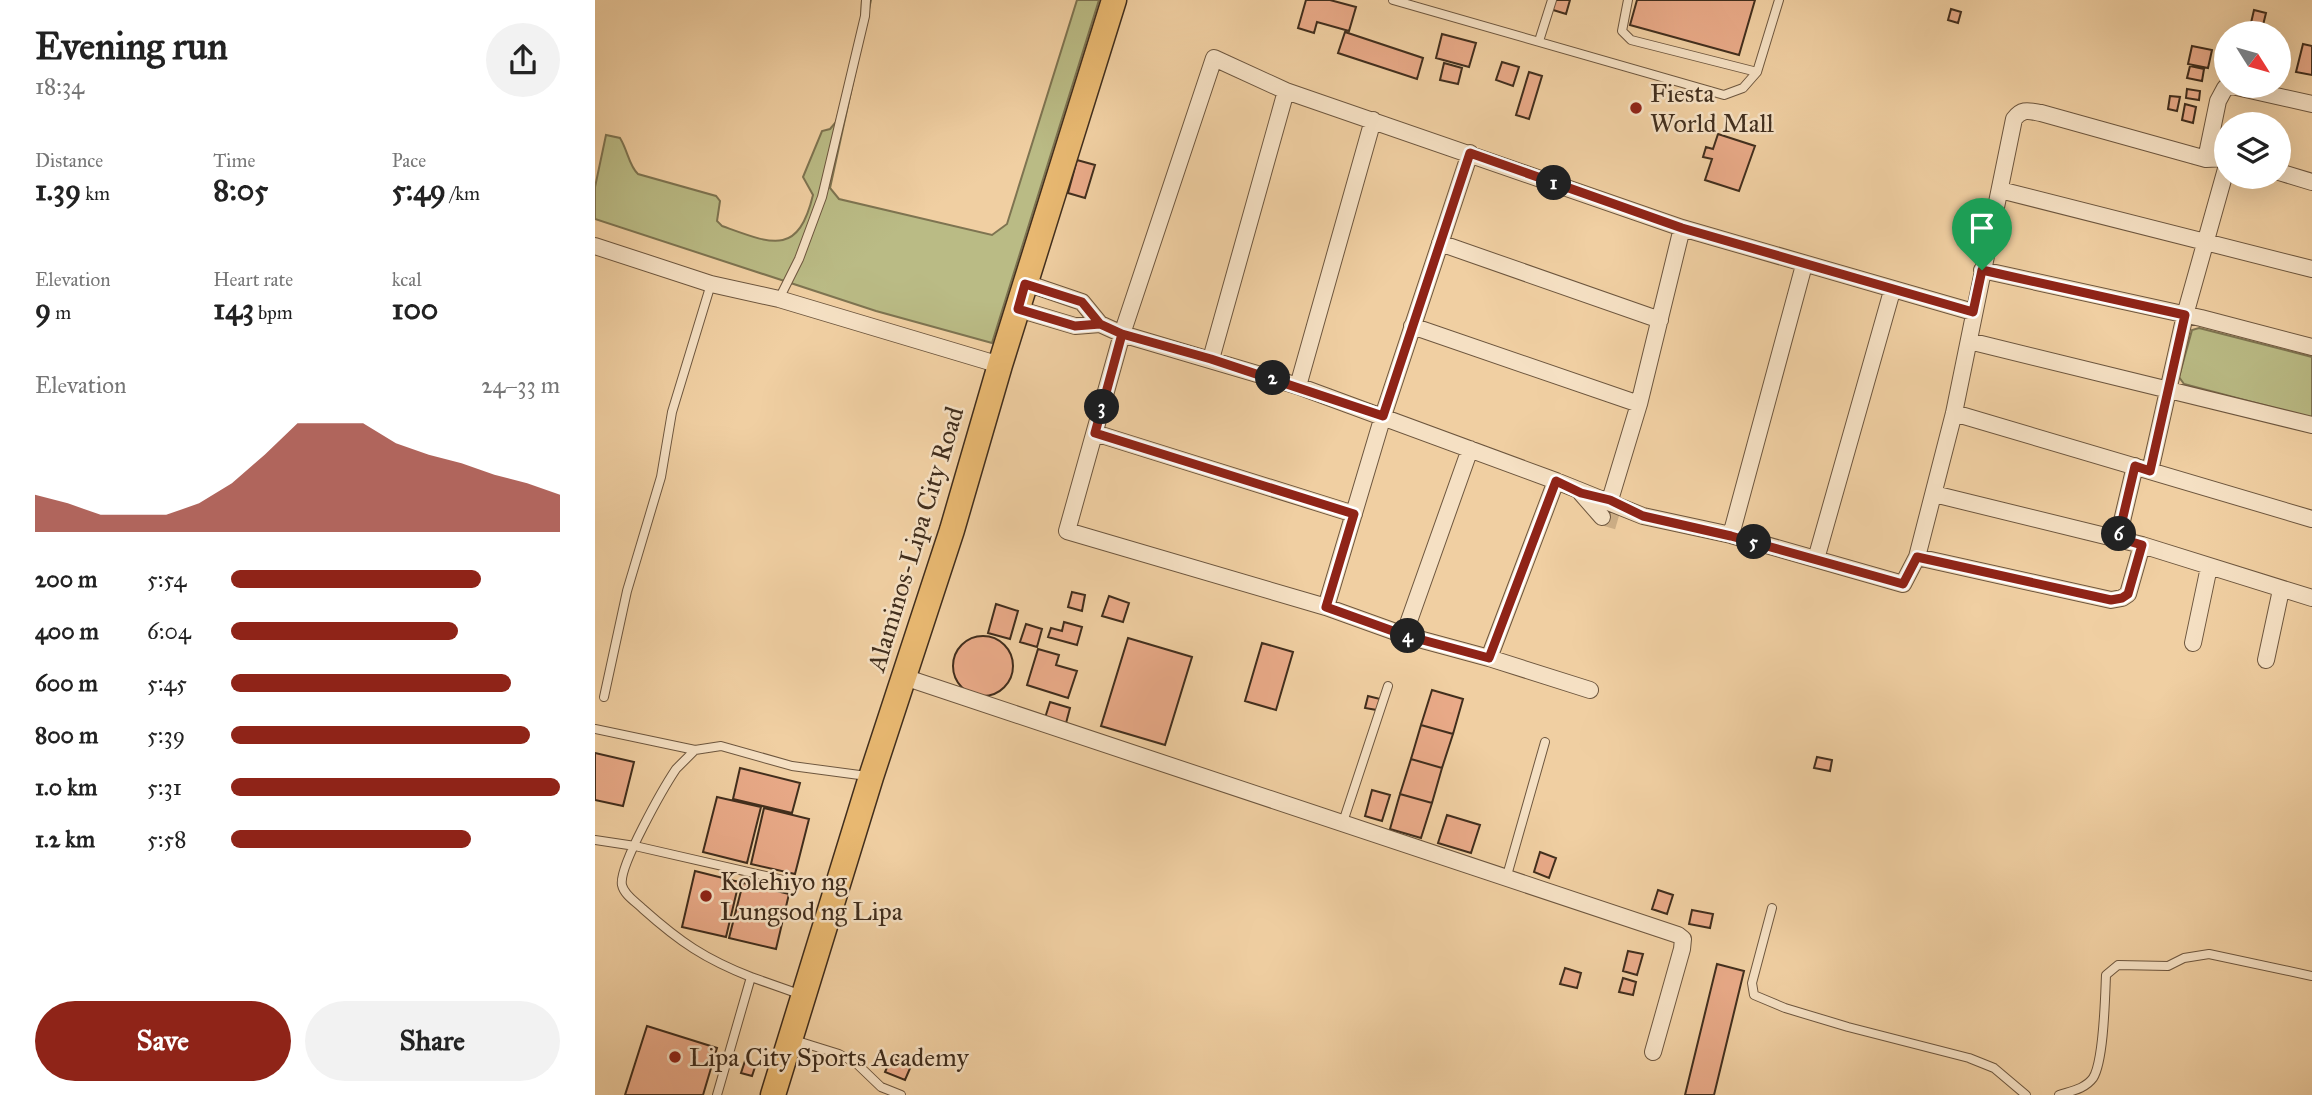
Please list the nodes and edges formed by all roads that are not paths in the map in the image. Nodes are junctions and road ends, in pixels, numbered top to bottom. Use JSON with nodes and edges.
{"nodes":[{"id":1,"x":866,"y":0,"type":"edge"},
{"id":2,"x":1114,"y":0,"type":"edge"},
{"id":3,"x":1393,"y":0,"type":"edge"},
{"id":4,"x":1552,"y":0,"type":"edge"},
{"id":5,"x":1628,"y":0,"type":"edge"},
{"id":6,"x":1779,"y":0,"type":"edge"},
{"id":7,"x":1539,"y":41,"type":"junction"},
{"id":8,"x":1757,"y":72,"type":"junction"},
{"id":9,"x":1286,"y":91,"type":"junction"},
{"id":10,"x":2312,"y":104,"type":"edge"},
{"id":11,"x":1374,"y":120,"type":"junction"},
{"id":12,"x":1470,"y":153,"type":"junction"},
{"id":13,"x":2206,"y":159,"type":"junction"},
{"id":14,"x":2214,"y":159,"type":"edge"},
{"id":15,"x":2291,"y":176,"type":"edge"},
{"id":16,"x":2312,"y":182,"type":"edge"},
{"id":17,"x":2220,"y":189,"type":"edge"},
{"id":18,"x":2000,"y":190,"type":"junction"},
{"id":19,"x":1682,"y":228,"type":"junction"},
{"id":20,"x":2204,"y":240,"type":"junction"},
{"id":21,"x":1440,"y":243,"type":"junction"},
{"id":22,"x":595,"y":246,"type":"edge"},
{"id":23,"x":1804,"y":265,"type":"junction"},
{"id":24,"x":2312,"y":269,"type":"edge"},
{"id":25,"x":1982,"y":270,"type":"junction"},
{"id":26,"x":711,"y":284,"type":"junction"},
{"id":27,"x":1025,"y":284,"type":"junction"},
{"id":28,"x":1892,"y":291,"type":"junction"},
{"id":29,"x":779,"y":299,"type":"junction"},
{"id":30,"x":1018,"y":309,"type":"junction"},
{"id":31,"x":1973,"y":312,"type":"junction"},
{"id":32,"x":2185,"y":315,"type":"junction"},
{"id":33,"x":1660,"y":320,"type":"junction"},
{"id":34,"x":1100,"y":324,"type":"junction"},
{"id":35,"x":1412,"y":326,"type":"junction"},
{"id":36,"x":1122,"y":334,"type":"junction"},
{"id":37,"x":1969,"y":341,"type":"junction"},
{"id":38,"x":2312,"y":347,"type":"edge"},
{"id":39,"x":1211,"y":359,"type":"junction"},
{"id":40,"x":1000,"y":365,"type":"junction"},
{"id":41,"x":1298,"y":386,"type":"junction"},
{"id":42,"x":2170,"y":391,"type":"junction"},
{"id":43,"x":1639,"y":404,"type":"junction"},
{"id":44,"x":1954,"y":413,"type":"junction"},
{"id":45,"x":1383,"y":416,"type":"junction"},
{"id":46,"x":2312,"y":425,"type":"edge"},
{"id":47,"x":1095,"y":433,"type":"junction"},
{"id":48,"x":1470,"y":449,"type":"junction"},
{"id":49,"x":2143,"y":468,"type":"junction"},
{"id":50,"x":1556,"y":481,"type":"junction"},
{"id":51,"x":1581,"y":493,"type":"junction"},
{"id":52,"x":1934,"y":494,"type":"junction"},
{"id":53,"x":1610,"y":500,"type":"junction"},
{"id":54,"x":1354,"y":514,"type":"junction"},
{"id":55,"x":1643,"y":516,"type":"junction"},
{"id":56,"x":1602,"y":517,"type":"tunnel mouth"},
{"id":57,"x":2312,"y":519,"type":"edge"},
{"id":58,"x":1619,"y":522,"type":"tunnel mouth"},
{"id":59,"x":1731,"y":536,"type":"junction"},
{"id":60,"x":2118,"y":538,"type":"junction"},
{"id":61,"x":2142,"y":545,"type":"junction"},
{"id":62,"x":1917,"y":557,"type":"junction"},
{"id":63,"x":1816,"y":559,"type":"junction"},
{"id":64,"x":2209,"y":567,"type":"junction"},
{"id":65,"x":2281,"y":590,"type":"junction"},
{"id":66,"x":2312,"y":598,"type":"edge"},
{"id":67,"x":1326,"y":607,"type":"junction"},
{"id":68,"x":1404,"y":635,"type":"junction"},
{"id":69,"x":2193,"y":643,"type":"dead end"},
{"id":70,"x":1489,"y":658,"type":"junction"},
{"id":71,"x":2266,"y":660,"type":"dead end"},
{"id":72,"x":904,"y":677,"type":"junction"},
{"id":73,"x":1388,"y":686,"type":"dead end"},
{"id":74,"x":1590,"y":690,"type":"dead end"},
{"id":75,"x":604,"y":697,"type":"dead end"},
{"id":76,"x":595,"y":729,"type":"edge"},
{"id":77,"x":1545,"y":742,"type":"dead end"},
{"id":78,"x":695,"y":750,"type":"junction"},
{"id":79,"x":871,"y":778,"type":"junction"},
{"id":80,"x":1342,"y":825,"type":"junction"},
{"id":81,"x":595,"y":840,"type":"edge"},
{"id":82,"x":635,"y":846,"type":"junction"},
{"id":83,"x":1506,"y":879,"type":"junction"},
{"id":84,"x":788,"y":881,"type":"dead end"},
{"id":85,"x":1772,"y":908,"type":"dead end"},
{"id":86,"x":2312,"y":976,"type":"edge"},
{"id":87,"x":751,"y":978,"type":"junction"},
{"id":88,"x":804,"y":995,"type":"junction"},
{"id":89,"x":791,"y":1039,"type":"junction"},
{"id":90,"x":1653,"y":1052,"type":"dead end"},
{"id":91,"x":880,"y":1091,"type":"edge"},
{"id":92,"x":716,"y":1095,"type":"edge"},
{"id":93,"x":773,"y":1095,"type":"edge"},
{"id":94,"x":901,"y":1095,"type":"edge"},
{"id":95,"x":2026,"y":1095,"type":"edge"},
{"id":96,"x":2059,"y":1095,"type":"edge"}],
"edges":[{"from":1,"to":29,"type":"lane"},
{"from":2,"to":27,"type":"main road","name":"Alaminos-Lipa City Road"},
{"from":3,"to":7,"type":"lane"},
{"from":4,"to":7,"type":"lane"},
{"from":5,"to":8,"type":"lane"},
{"from":6,"to":8,"type":"lane"},
{"from":7,"to":8,"type":"lane"},
{"from":9,"to":11,"type":"street"},
{"from":9,"to":36,"type":"street"},
{"from":9,"to":39,"type":"street"},
{"from":10,"to":13,"type":"street"},
{"from":11,"to":12,"type":"street"},
{"from":11,"to":41,"type":"street"},
{"from":12,"to":19,"type":"street"},
{"from":12,"to":21,"type":"street"},
{"from":13,"to":14,"type":"street"},
{"from":13,"to":18,"type":"street"},
{"from":15,"to":16,"type":"street"},
{"from":17,"to":20,"type":"street"},
{"from":18,"to":20,"type":"street"},
{"from":18,"to":25,"type":"street"},
{"from":19,"to":23,"type":"street"},
{"from":19,"to":33,"type":"street"},
{"from":20,"to":24,"type":"street"},
{"from":20,"to":32,"type":"street"},
{"from":21,"to":33,"type":"street"},
{"from":21,"to":35,"type":"street"},
{"from":22,"to":26,"type":"street"},
{"from":23,"to":28,"type":"street"},
{"from":23,"to":59,"type":"street"},
{"from":25,"to":31,"type":"street"},
{"from":25,"to":32,"type":"street"},
{"from":26,"to":29,"type":"street"},
{"from":26,"to":75,"type":"lane"},
{"from":27,"to":30,"type":"main road","name":"Alaminos-Lipa City Road"},
{"from":27,"to":34,"type":"street"},
{"from":28,"to":31,"type":"street"},
{"from":28,"to":63,"type":"street"},
{"from":29,"to":40,"type":"street"},
{"from":30,"to":34,"type":"street"},
{"from":30,"to":40,"type":"main road","name":"Alaminos-Lipa City Road"},
{"from":31,"to":37,"type":"street"},
{"from":32,"to":38,"type":"street"},
{"from":32,"to":42,"type":"street"},
{"from":33,"to":43,"type":"street"},
{"from":34,"to":36,"type":"street"},
{"from":35,"to":43,"type":"street"},
{"from":35,"to":45,"type":"street"},
{"from":36,"to":39,"type":"street"},
{"from":36,"to":47,"type":"street"},
{"from":37,"to":42,"type":"street"},
{"from":37,"to":44,"type":"street"},
{"from":39,"to":41,"type":"street"},
{"from":40,"to":72,"type":"main road","name":"Alaminos-Lipa City Road"},
{"from":41,"to":45,"type":"street"},
{"from":42,"to":46,"type":"street"},
{"from":42,"to":49,"type":"street"},
{"from":43,"to":53,"type":"street"},
{"from":44,"to":49,"type":"street"},
{"from":44,"to":52,"type":"street"},
{"from":45,"to":48,"type":"street"},
{"from":45,"to":54,"type":"street"},
{"from":47,"to":54,"type":"street"},
{"from":47,"to":67,"type":"street"},
{"from":48,"to":50,"type":"street"},
{"from":48,"to":68,"type":"street"},
{"from":49,"to":57,"type":"street"},
{"from":49,"to":60,"type":"street"},
{"from":50,"to":51,"type":"street"},
{"from":50,"to":70,"type":"street"},
{"from":51,"to":53,"type":"street"},
{"from":51,"to":56,"type":"street"},
{"from":52,"to":60,"type":"street"},
{"from":52,"to":62,"type":"street"},
{"from":53,"to":55,"type":"street"},
{"from":54,"to":67,"type":"street"},
{"from":55,"to":58,"type":"street"},
{"from":55,"to":59,"type":"street"},
{"from":59,"to":63,"type":"street"},
{"from":60,"to":61,"type":"street"},
{"from":61,"to":62,"type":"street"},
{"from":61,"to":64,"type":"street"},
{"from":62,"to":63,"type":"street"},
{"from":64,"to":65,"type":"street"},
{"from":64,"to":69,"type":"street"},
{"from":65,"to":66,"type":"street"},
{"from":65,"to":71,"type":"street"},
{"from":67,"to":68,"type":"street"},
{"from":68,"to":70,"type":"street"},
{"from":70,"to":74,"type":"street"},
{"from":72,"to":79,"type":"main road","name":"Alaminos-Lipa City Road"},
{"from":72,"to":80,"type":"street"},
{"from":73,"to":80,"type":"lane"},
{"from":76,"to":78,"type":"lane"},
{"from":77,"to":83,"type":"lane"},
{"from":78,"to":79,"type":"lane"},
{"from":78,"to":82,"type":"lane"},
{"from":79,"to":88,"type":"main road","name":"Alaminos-Lipa City Road"},
{"from":80,"to":83,"type":"street"},
{"from":81,"to":82,"type":"lane"},
{"from":82,"to":84,"type":"lane"},
{"from":82,"to":87,"type":"lane"},
{"from":83,"to":90,"type":"street"},
{"from":85,"to":95,"type":"lane"},
{"from":86,"to":96,"type":"lane"},
{"from":87,"to":88,"type":"lane"},
{"from":87,"to":92,"type":"lane"},
{"from":88,"to":89,"type":"main road","name":"Alaminos-Lipa City Road"},
{"from":89,"to":91,"type":"lane"},
{"from":89,"to":93,"type":"main road","name":"Alaminos-Lipa City Road"},
{"from":91,"to":94,"type":"lane"}]}
